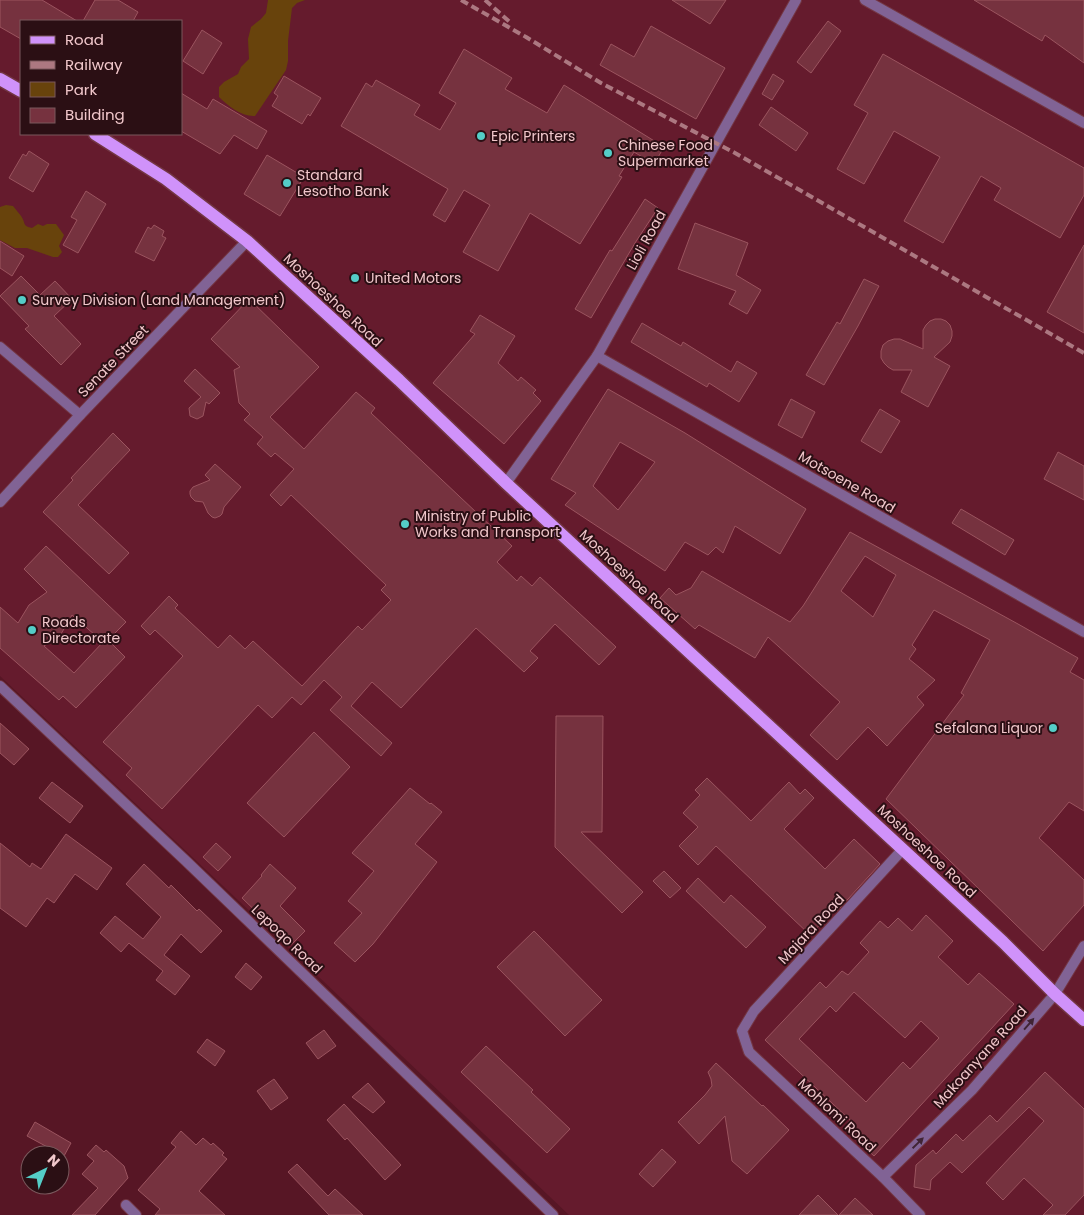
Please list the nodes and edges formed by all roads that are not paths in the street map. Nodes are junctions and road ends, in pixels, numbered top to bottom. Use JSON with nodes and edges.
{"nodes":[{"id":1,"x":796,"y":0,"type":"edge"},
{"id":2,"x":865,"y":0,"type":"edge"},
{"id":3,"x":0,"y":79,"type":"edge"},
{"id":4,"x":20,"y":90,"type":"edge"},
{"id":5,"x":1084,"y":123,"type":"edge"},
{"id":6,"x":97,"y":135,"type":"edge"},
{"id":7,"x":247,"y":241,"type":"junction"},
{"id":8,"x":0,"y":347,"type":"edge"},
{"id":9,"x":597,"y":356,"type":"junction"},
{"id":10,"x":80,"y":415,"type":"junction"},
{"id":11,"x":506,"y":483,"type":"junction"},
{"id":12,"x":0,"y":502,"type":"edge"},
{"id":13,"x":1084,"y":632,"type":"edge"},
{"id":14,"x":0,"y":686,"type":"edge"},
{"id":15,"x":903,"y":849,"type":"junction"},
{"id":16,"x":1084,"y":946,"type":"edge"},
{"id":17,"x":1055,"y":994,"type":"junction"},
{"id":18,"x":1084,"y":1020,"type":"edge"},
{"id":19,"x":742,"y":1031,"type":"joint"},
{"id":20,"x":883,"y":1177,"type":"junction"},
{"id":21,"x":126,"y":1205,"type":"dead end"},
{"id":22,"x":136,"y":1215,"type":"edge"},
{"id":23,"x":553,"y":1215,"type":"edge"},
{"id":24,"x":920,"y":1215,"type":"edge"}],
"edges":[{"from":1,"to":9,"type":"street","name":"Lioli Road"},
{"from":2,"to":5,"type":"street"},
{"from":3,"to":4,"type":"main road"},
{"from":6,"to":7,"type":"main road","name":"Moshoeshoe Road"},
{"from":7,"to":10,"type":"street","name":"Senate Street"},
{"from":7,"to":11,"type":"main road","name":"Moshoeshoe Road"},
{"from":8,"to":10,"type":"street"},
{"from":9,"to":11,"type":"street","name":"Lioli Road"},
{"from":9,"to":13,"type":"street","name":"Motsoene Road"},
{"from":10,"to":12,"type":"street","name":"Senate Street"},
{"from":11,"to":15,"type":"main road","name":"Moshoeshoe Road"},
{"from":14,"to":23,"type":"street","name":"Lepoqo Road"},
{"from":15,"to":17,"type":"main road","name":"Moshoeshoe Road"},
{"from":15,"to":19,"type":"street","name":"Majara Road"},
{"from":16,"to":17,"type":"street","name":"Makoanyane Road"},
{"from":17,"to":18,"type":"main road","name":"Moshoeshoe Road"},
{"from":20,"to":17,"type":"street","name":"Makoanyane Road","one_way":true},
{"from":19,"to":20,"type":"street","name":"Mohlomi Road"},
{"from":20,"to":24,"type":"street","name":"Mohlomi Road"},
{"from":21,"to":22,"type":"street"}]}
